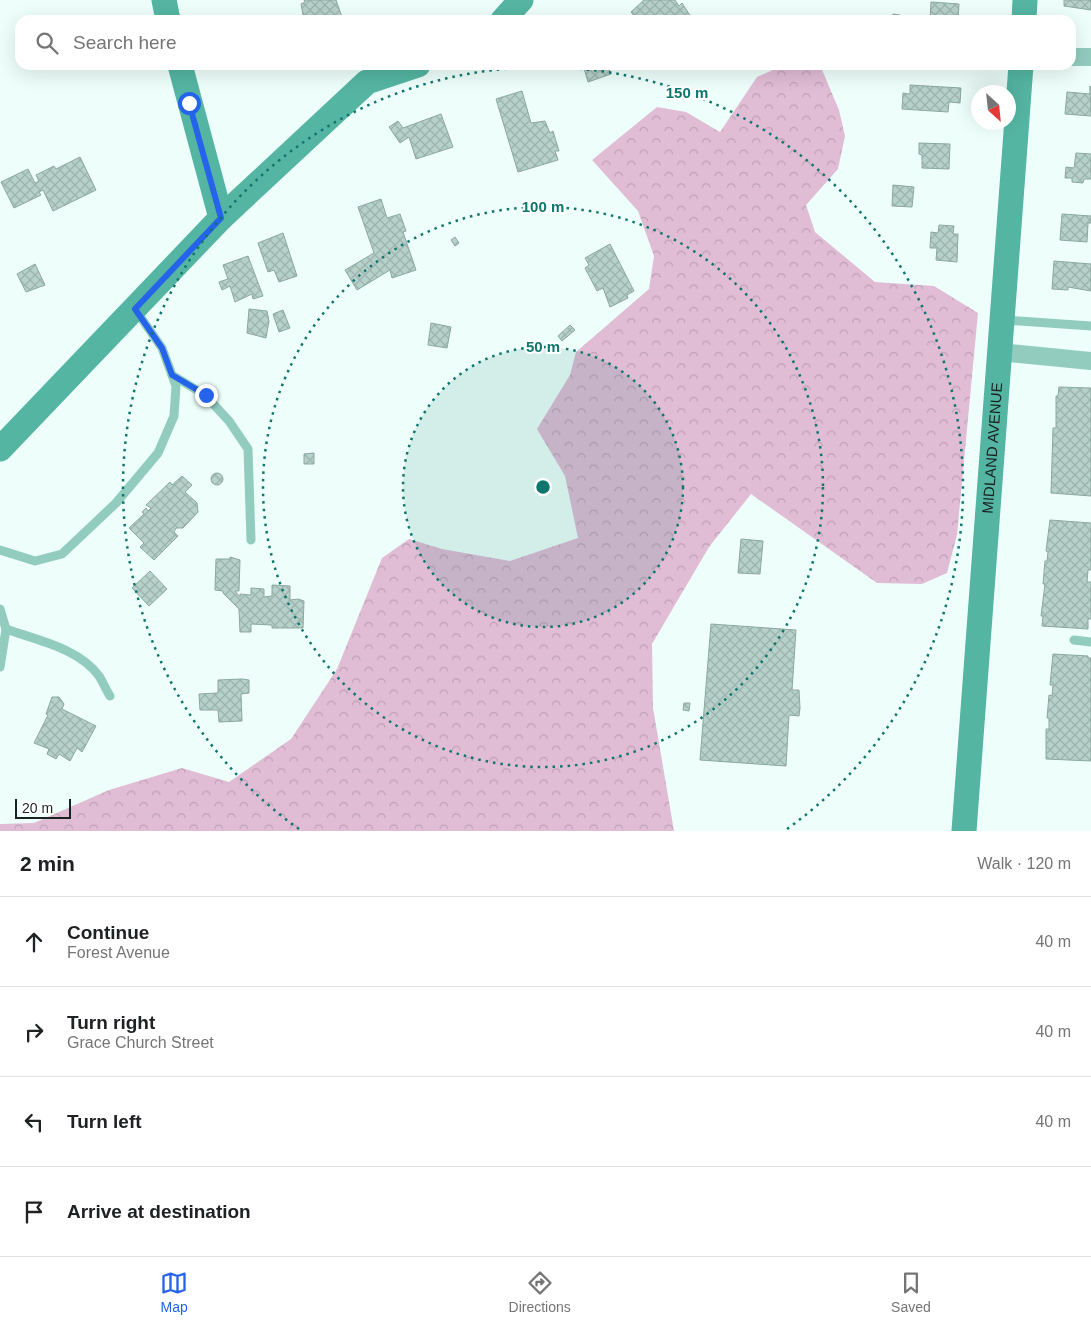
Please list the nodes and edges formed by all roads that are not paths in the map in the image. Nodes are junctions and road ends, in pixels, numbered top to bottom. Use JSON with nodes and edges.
{"nodes":[{"id":1,"x":164,"y":0,"type":"edge"},
{"id":2,"x":521,"y":0,"type":"edge"},
{"id":3,"x":1025,"y":0,"type":"edge"},
{"id":4,"x":167,"y":15,"type":"edge"},
{"id":5,"x":508,"y":15,"type":"edge"},
{"id":6,"x":1024,"y":15,"type":"edge"},
{"id":7,"x":1076,"y":57,"type":"edge"},
{"id":8,"x":1091,"y":57,"type":"edge"},
{"id":9,"x":181,"y":70,"type":"edge"},
{"id":10,"x":403,"y":70,"type":"edge"},
{"id":11,"x":1021,"y":70,"type":"edge"},
{"id":12,"x":221,"y":218,"type":"junction"},
{"id":13,"x":135,"y":309,"type":"junction"},
{"id":14,"x":1002,"y":320,"type":"junction"},
{"id":15,"x":1091,"y":326,"type":"edge"},
{"id":16,"x":999,"y":352,"type":"junction"},
{"id":17,"x":1091,"y":361,"type":"edge"},
{"id":18,"x":172,"y":375,"type":"junction"},
{"id":19,"x":0,"y":449,"type":"edge"},
{"id":20,"x":252,"y":540,"type":"dead end"},
{"id":21,"x":0,"y":550,"type":"edge"},
{"id":22,"x":0,"y":609,"type":"edge"},
{"id":23,"x":6,"y":629,"type":"junction"},
{"id":24,"x":1074,"y":640,"type":"dead end"},
{"id":25,"x":1091,"y":642,"type":"edge"},
{"id":26,"x":0,"y":667,"type":"edge"},
{"id":27,"x":110,"y":696,"type":"dead end"},
{"id":28,"x":964,"y":831,"type":"edge"}],
"edges":[{"from":1,"to":4,"type":"street"},
{"from":2,"to":5,"type":"street"},
{"from":3,"to":6,"type":"street"},
{"from":7,"to":8,"type":"street"},
{"from":9,"to":12,"type":"street"},
{"from":10,"to":12,"type":"street"},
{"from":11,"to":14,"type":"street","name":"MIDLAND AVENUE"},
{"from":12,"to":13,"type":"street"},
{"from":13,"to":18,"type":"lane"},
{"from":13,"to":19,"type":"street"},
{"from":14,"to":15,"type":"lane"},
{"from":14,"to":16,"type":"street","name":"MIDLAND AVENUE"},
{"from":16,"to":17,"type":"street"},
{"from":16,"to":28,"type":"street","name":"MIDLAND AVENUE"},
{"from":18,"to":20,"type":"lane"},
{"from":18,"to":21,"type":"lane"},
{"from":22,"to":23,"type":"lane"},
{"from":23,"to":26,"type":"lane"},
{"from":23,"to":27,"type":"lane"},
{"from":24,"to":25,"type":"lane"}]}
